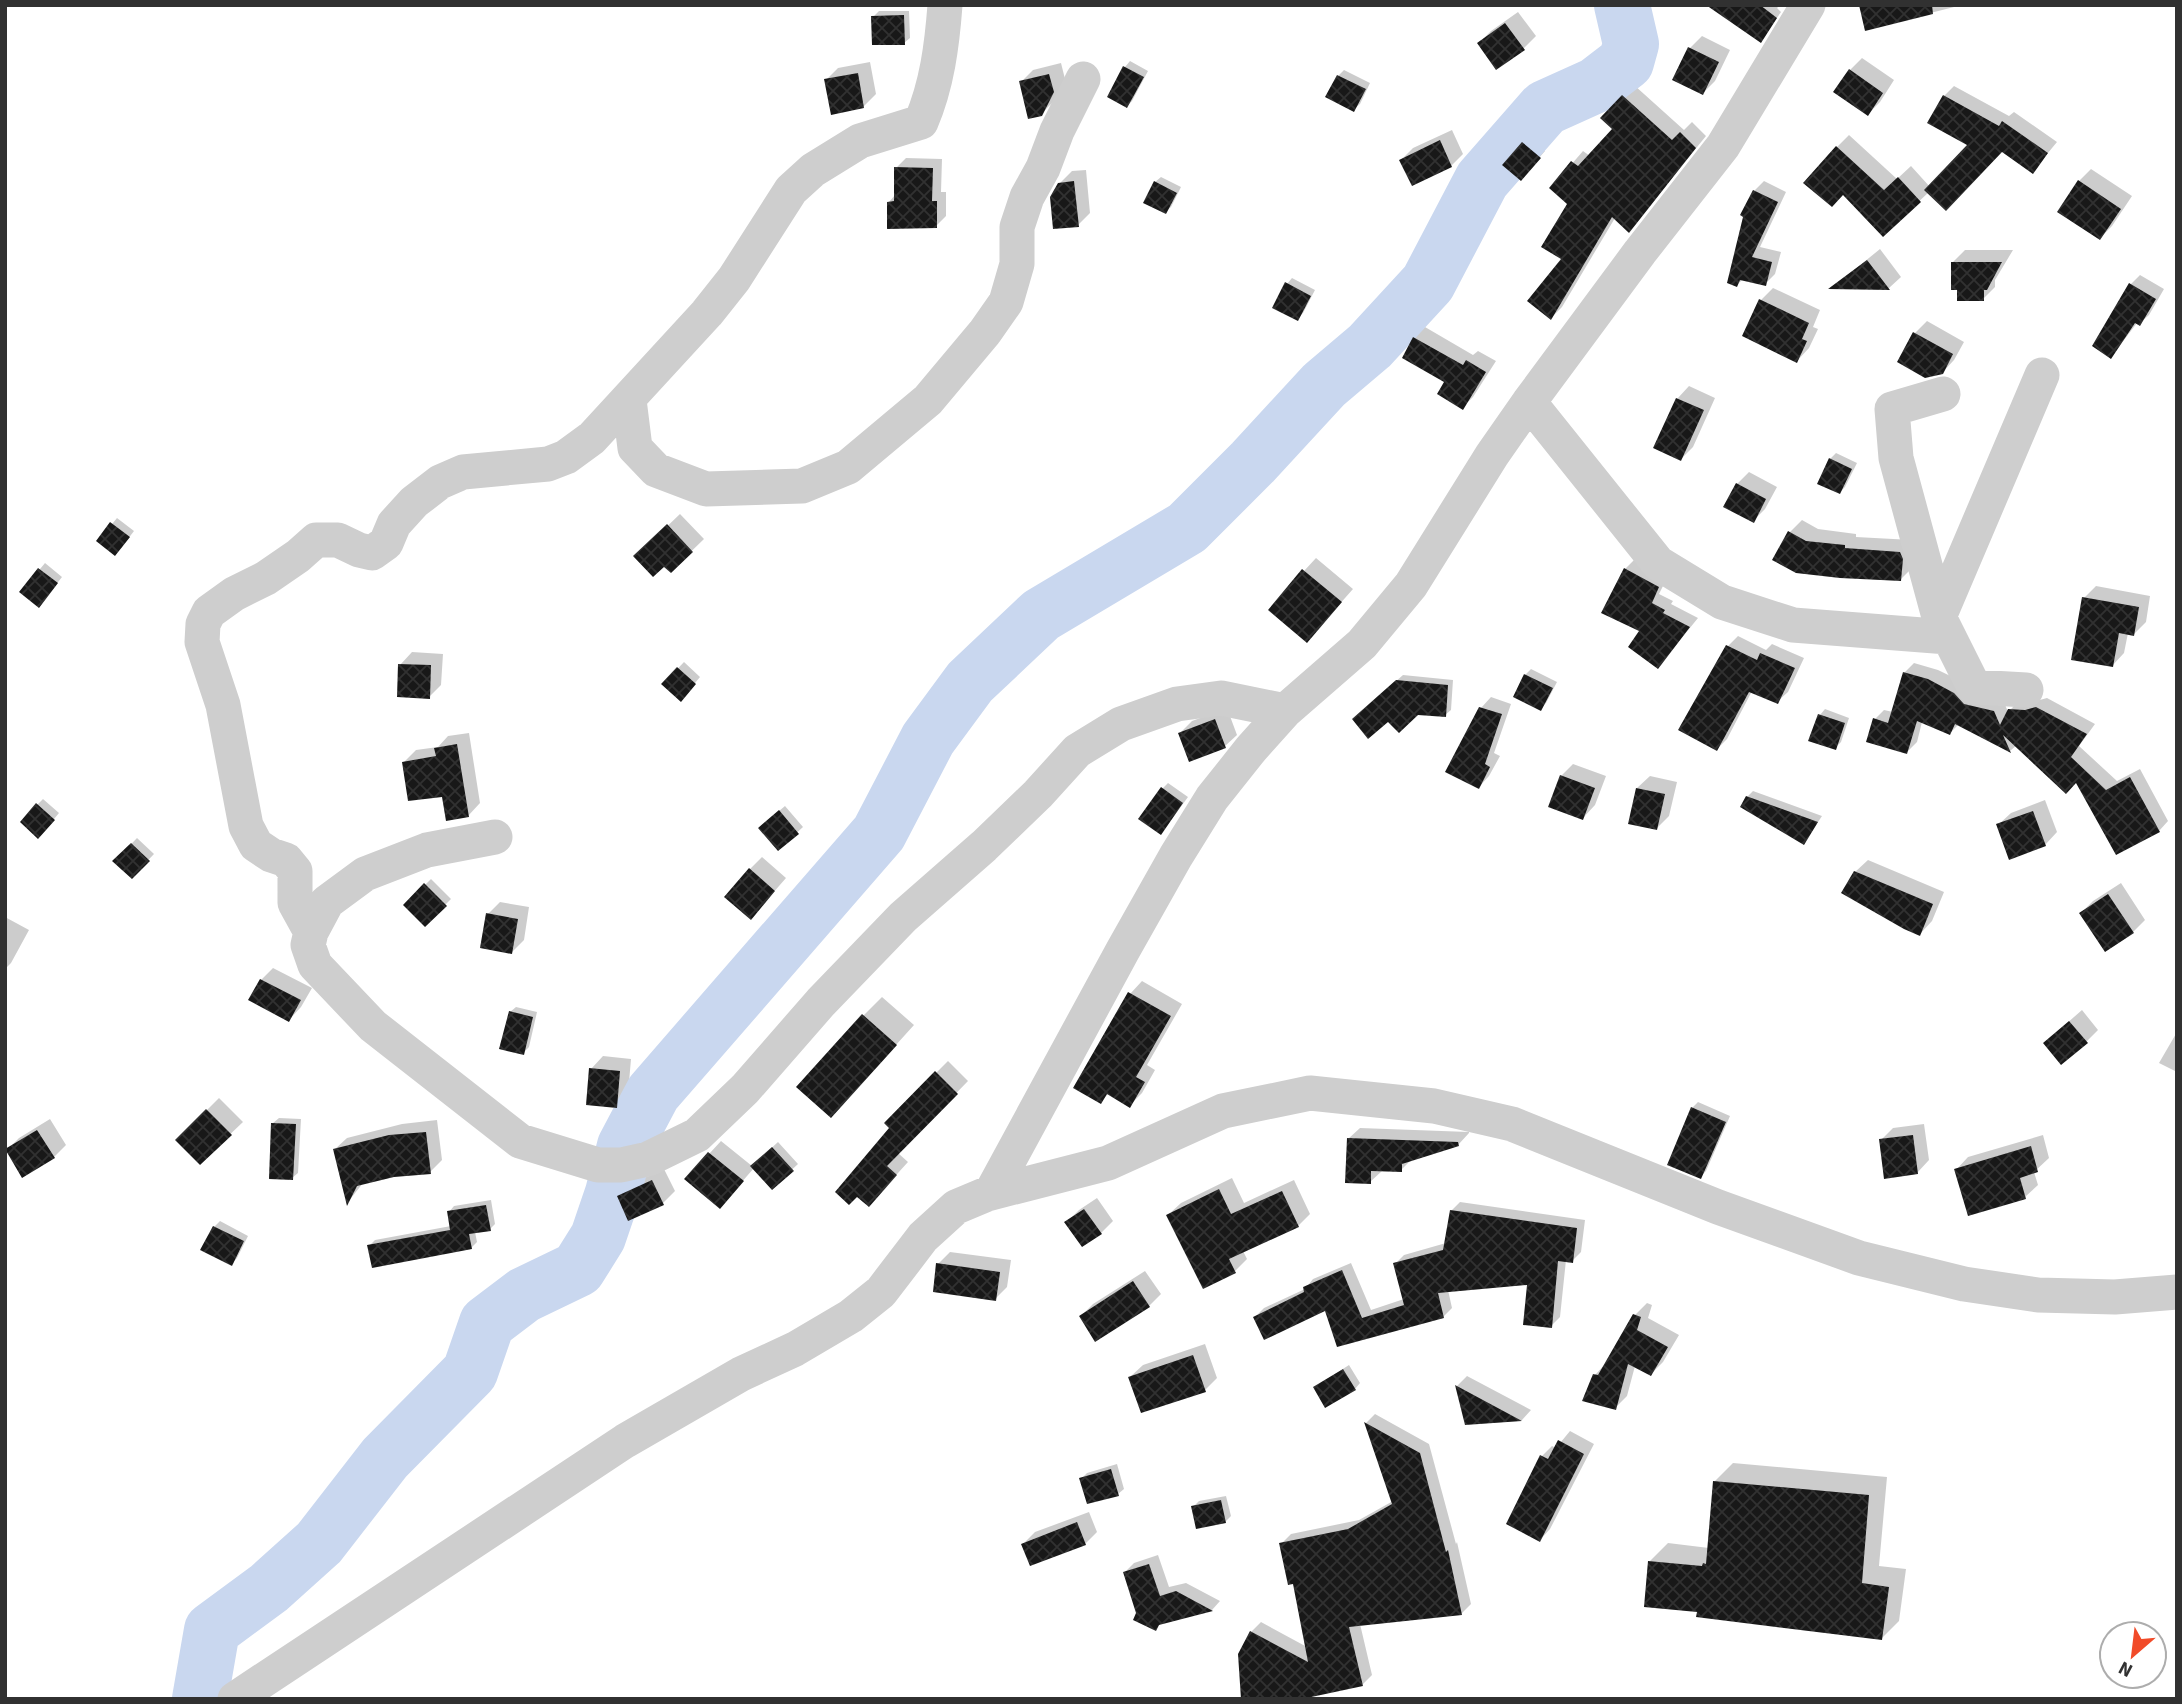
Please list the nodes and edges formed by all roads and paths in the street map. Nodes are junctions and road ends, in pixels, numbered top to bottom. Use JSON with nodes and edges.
{"nodes":[{"id":1,"x":945,"y":5,"type":"edge"},
{"id":2,"x":1808,"y":5,"type":"edge"},
{"id":3,"x":1083,"y":79,"type":"dead end"},
{"id":4,"x":2042,"y":375,"type":"dead end"},
{"id":5,"x":1943,"y":394,"type":"dead end"},
{"id":6,"x":629,"y":400,"type":"junction"},
{"id":7,"x":1530,"y":402,"type":"junction"},
{"id":8,"x":1944,"y":627,"type":"junction"},
{"id":9,"x":2026,"y":690,"type":"dead end"},
{"id":10,"x":1285,"y":711,"type":"junction"},
{"id":11,"x":495,"y":837,"type":"dead end"},
{"id":12,"x":311,"y":932,"type":"junction"},
{"id":13,"x":991,"y":1193,"type":"junction"},
{"id":14,"x":2177,"y":1292,"type":"edge"},
{"id":15,"x":235,"y":1699,"type":"edge"}],
"edges":[{"from":1,"to":6,"type":"street"},
{"from":2,"to":7,"type":"street"},
{"from":3,"to":6,"type":"street"},
{"from":4,"to":8,"type":"street"},
{"from":5,"to":8,"type":"street"},
{"from":6,"to":12,"type":"street"},
{"from":7,"to":8,"type":"street"},
{"from":7,"to":10,"type":"street"},
{"from":8,"to":9,"type":"street"},
{"from":10,"to":12,"type":"street"},
{"from":10,"to":13,"type":"street"},
{"from":11,"to":12,"type":"street"},
{"from":13,"to":14,"type":"street"},
{"from":13,"to":15,"type":"street"}]}
